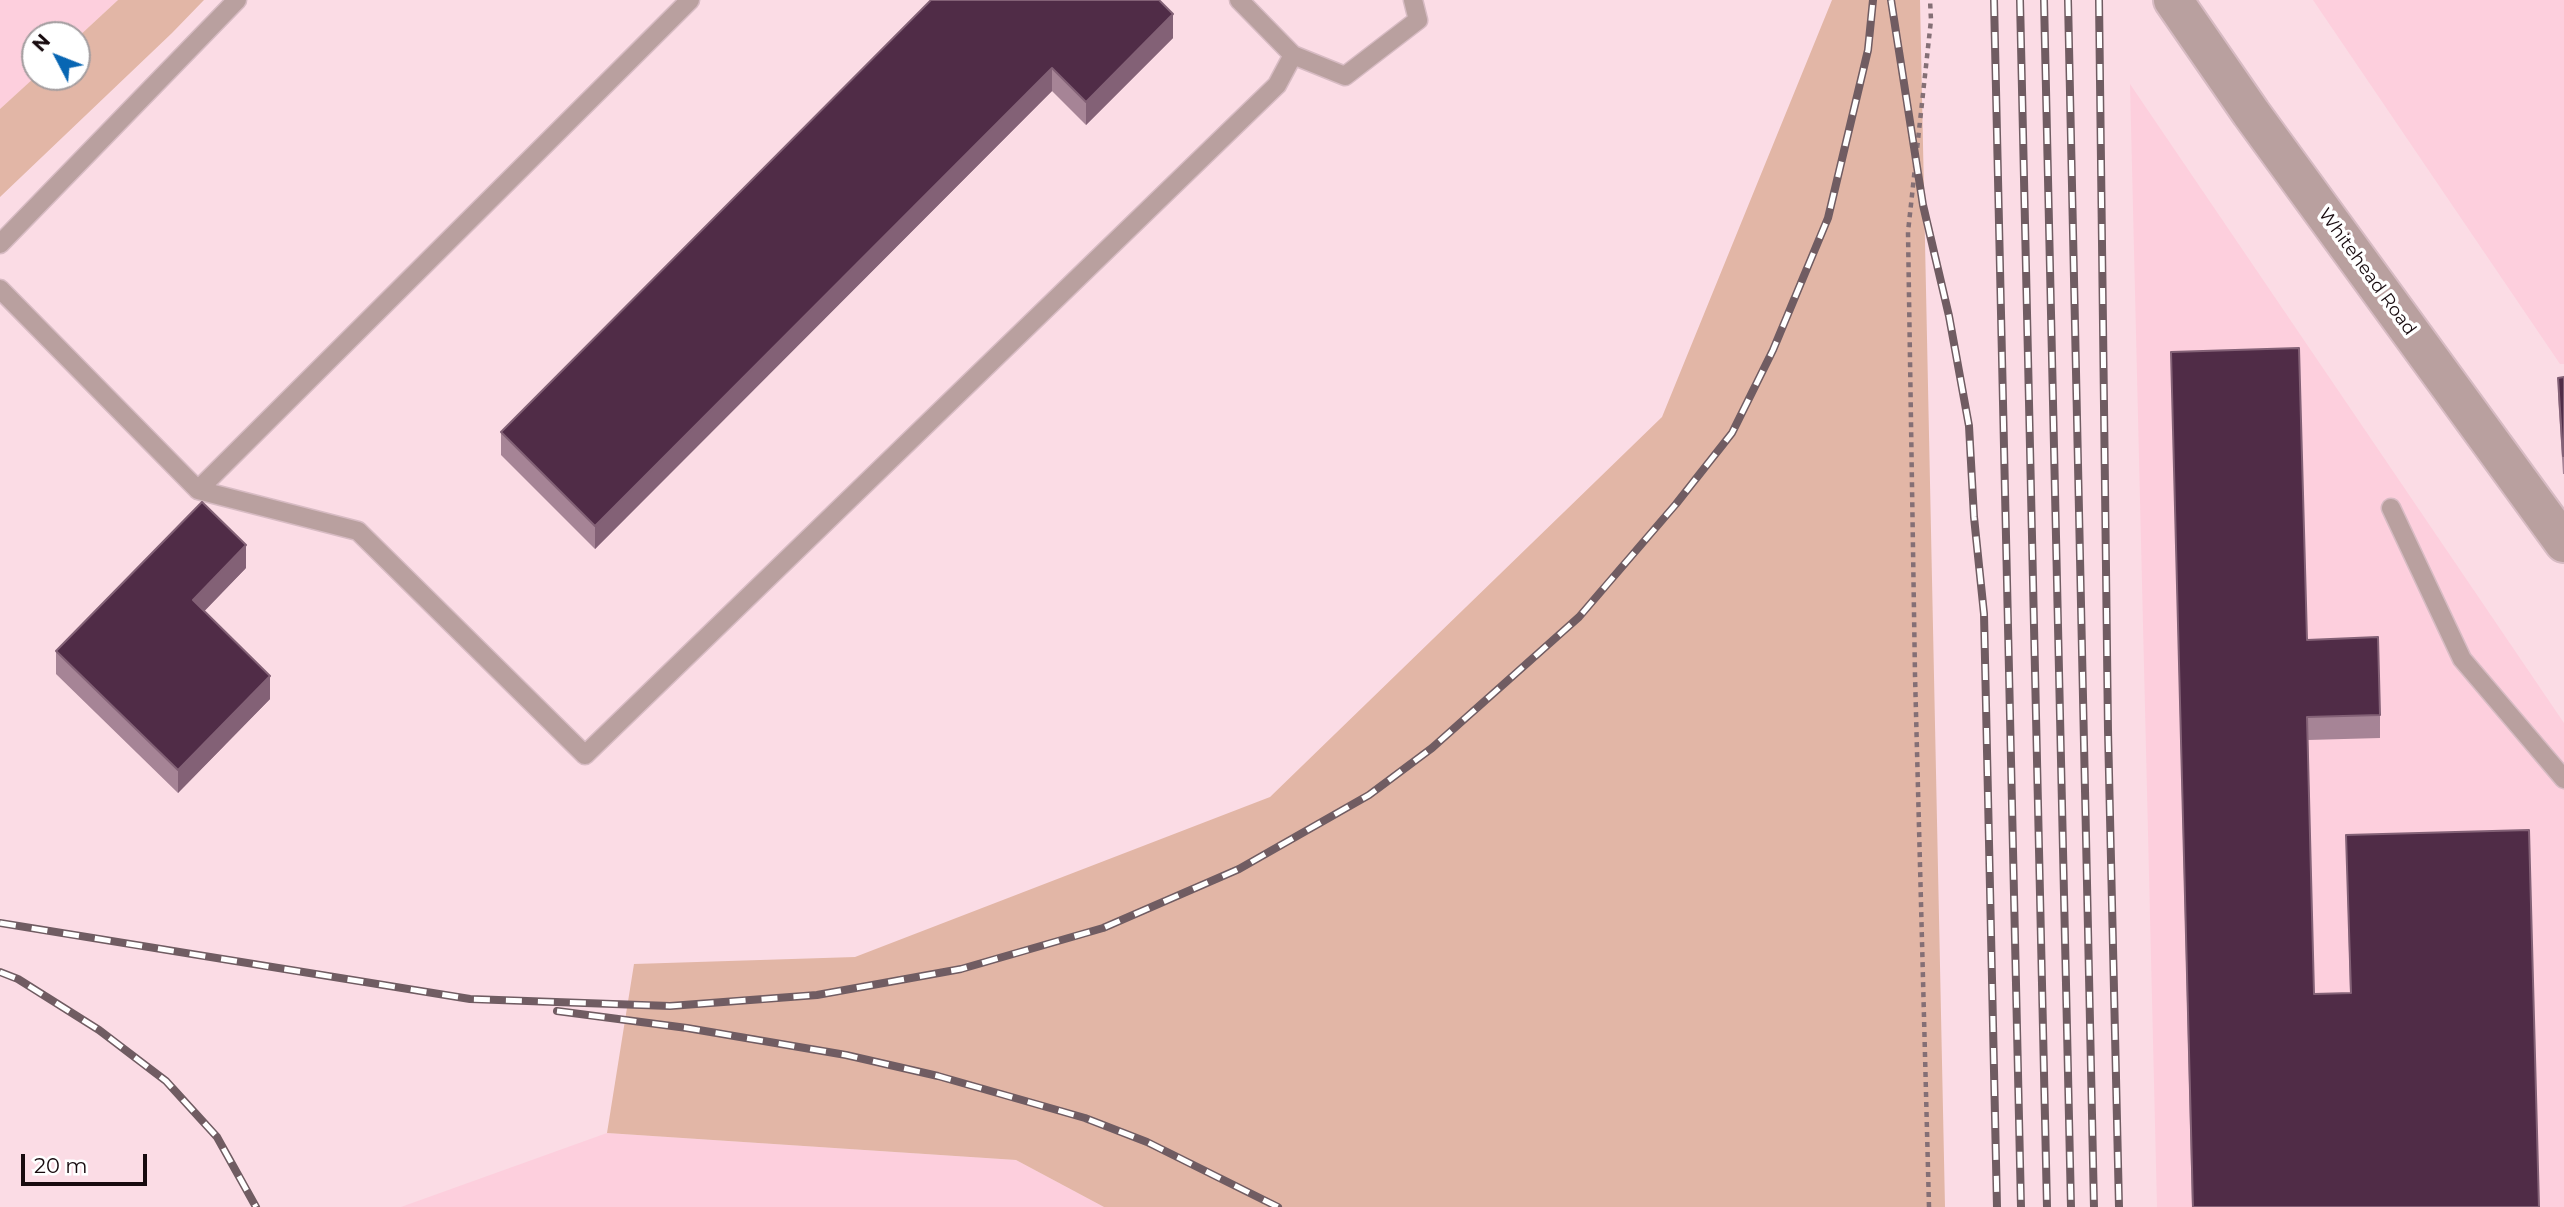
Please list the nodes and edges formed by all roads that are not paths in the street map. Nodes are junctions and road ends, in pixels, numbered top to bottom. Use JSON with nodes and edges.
{"nodes":[{"id":1,"x":237,"y":0,"type":"edge"},
{"id":2,"x":690,"y":0,"type":"edge"},
{"id":3,"x":1239,"y":0,"type":"edge"},
{"id":4,"x":1413,"y":0,"type":"edge"},
{"id":5,"x":2173,"y":0,"type":"edge"},
{"id":6,"x":1293,"y":55,"type":"junction"},
{"id":7,"x":0,"y":244,"type":"edge"},
{"id":8,"x":0,"y":289,"type":"edge"},
{"id":9,"x":198,"y":490,"type":"junction"},
{"id":10,"x":2391,"y":508,"type":"dead end"},
{"id":11,"x":2564,"y":543,"type":"edge"},
{"id":12,"x":2564,"y":779,"type":"edge"}],
"edges":[{"from":1,"to":7,"type":"lane"},
{"from":2,"to":9,"type":"lane"},
{"from":3,"to":6,"type":"lane"},
{"from":4,"to":6,"type":"lane"},
{"from":5,"to":11,"type":"street","name":"Whitehead Road"},
{"from":6,"to":9,"type":"lane"},
{"from":8,"to":9,"type":"lane"},
{"from":10,"to":12,"type":"lane"}]}
